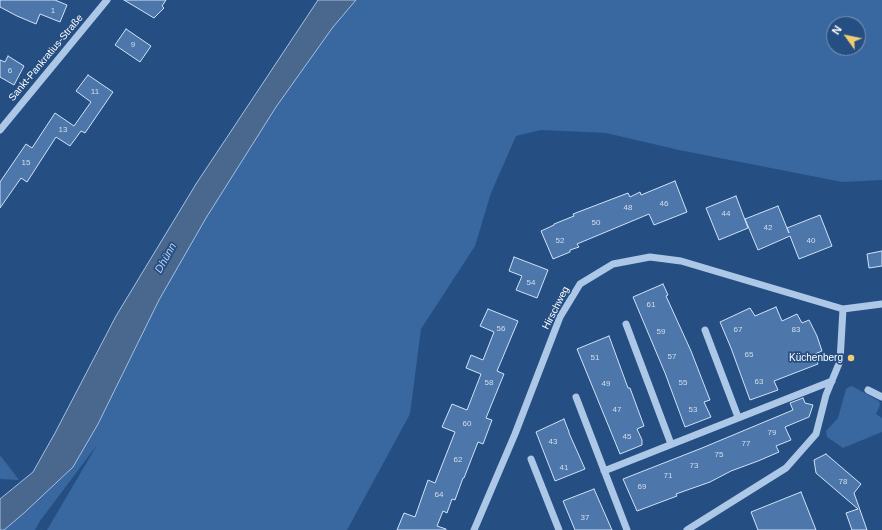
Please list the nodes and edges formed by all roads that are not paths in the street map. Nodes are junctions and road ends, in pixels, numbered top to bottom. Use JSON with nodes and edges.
{"nodes":[{"id":1,"x":106,"y":0,"type":"edge"},
{"id":2,"x":0,"y":130,"type":"edge"},
{"id":3,"x":882,"y":304,"type":"edge"},
{"id":4,"x":843,"y":309,"type":"junction"},
{"id":5,"x":626,"y":324,"type":"dead end"},
{"id":6,"x":705,"y":330,"type":"dead end"},
{"id":7,"x":832,"y":381,"type":"junction"},
{"id":8,"x":868,"y":390,"type":"dead end"},
{"id":9,"x":576,"y":397,"type":"dead end"},
{"id":10,"x":882,"y":398,"type":"edge"},
{"id":11,"x":738,"y":417,"type":"junction"},
{"id":12,"x":671,"y":444,"type":"junction"},
{"id":13,"x":531,"y":458,"type":"dead end"},
{"id":14,"x":604,"y":470,"type":"junction"},
{"id":15,"x":474,"y":530,"type":"edge"},
{"id":16,"x":559,"y":530,"type":"edge"},
{"id":17,"x":627,"y":530,"type":"edge"},
{"id":18,"x":687,"y":530,"type":"edge"}],
"edges":[{"from":1,"to":2,"type":"street","name":"Sankt-Pankratius-Straße"},
{"from":3,"to":4,"type":"street","name":"Hirschweg"},
{"from":4,"to":7,"type":"street"},
{"from":4,"to":15,"type":"street","name":"Hirschweg"},
{"from":5,"to":12,"type":"street"},
{"from":6,"to":11,"type":"street"},
{"from":7,"to":11,"type":"street"},
{"from":7,"to":18,"type":"street"},
{"from":8,"to":10,"type":"street"},
{"from":9,"to":14,"type":"street"},
{"from":11,"to":12,"type":"street"},
{"from":12,"to":14,"type":"street"},
{"from":13,"to":16,"type":"street"},
{"from":14,"to":17,"type":"street"}]}
